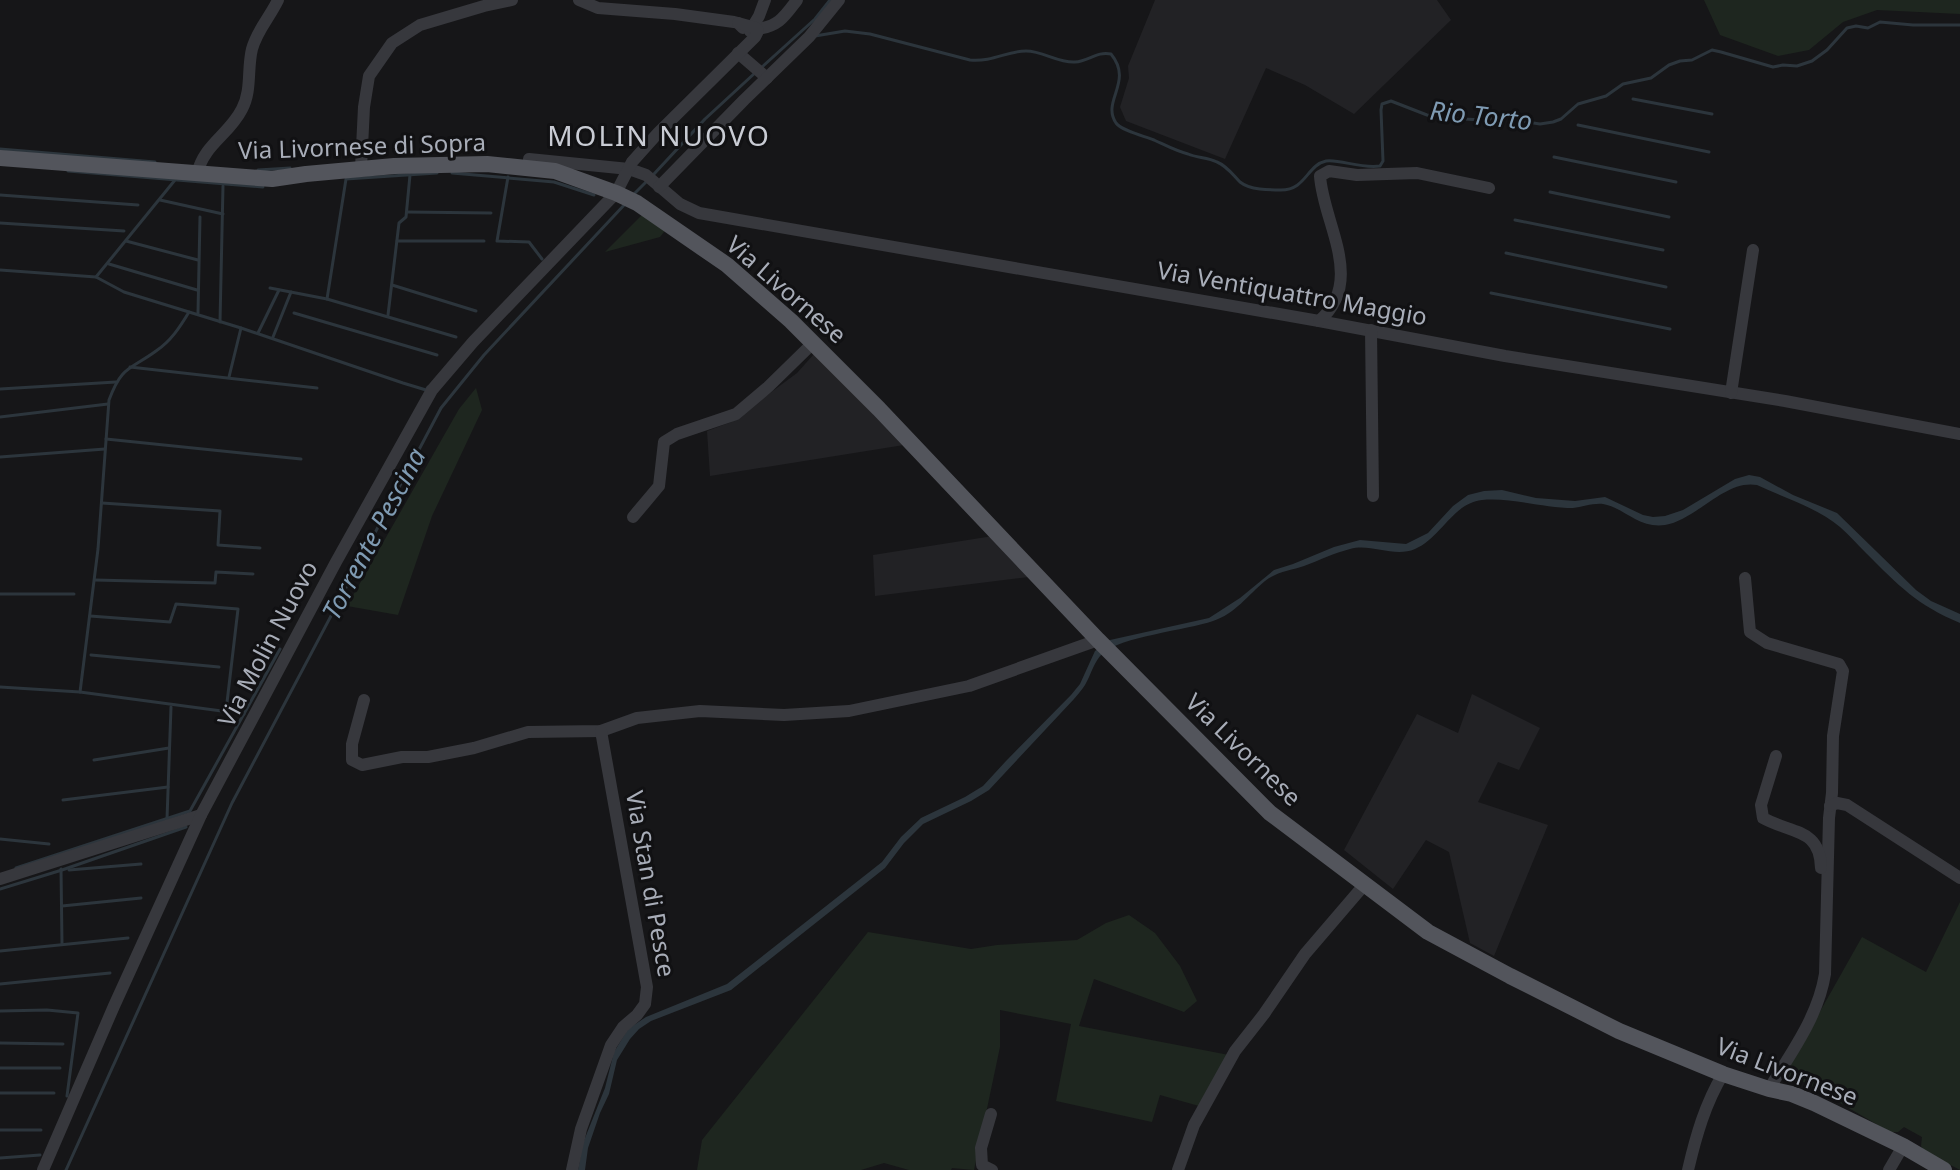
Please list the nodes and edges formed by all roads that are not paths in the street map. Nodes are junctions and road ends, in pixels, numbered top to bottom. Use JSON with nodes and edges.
{"nodes":[{"id":1,"x":278,"y":0,"type":"edge"},
{"id":2,"x":512,"y":0,"type":"edge"},
{"id":3,"x":579,"y":0,"type":"edge"},
{"id":4,"x":765,"y":0,"type":"edge"},
{"id":5,"x":797,"y":0,"type":"edge"},
{"id":6,"x":839,"y":0,"type":"edge"},
{"id":7,"x":753,"y":32,"type":"junction"},
{"id":8,"x":738,"y":53,"type":"junction"},
{"id":9,"x":766,"y":76,"type":"junction"},
{"id":10,"x":0,"y":158,"type":"edge"},
{"id":11,"x":529,"y":159,"type":"dead end"},
{"id":12,"x":361,"y":168,"type":"junction"},
{"id":13,"x":629,"y":169,"type":"junction"},
{"id":14,"x":197,"y":174,"type":"junction"},
{"id":15,"x":653,"y":182,"type":"junction"},
{"id":16,"x":1489,"y":188,"type":"dead end"},
{"id":17,"x":626,"y":198,"type":"junction"},
{"id":18,"x":1753,"y":250,"type":"dead end"},
{"id":19,"x":1319,"y":321,"type":"junction"},
{"id":20,"x":1371,"y":330,"type":"junction"},
{"id":21,"x":813,"y":343,"type":"junction"},
{"id":22,"x":1731,"y":393,"type":"junction"},
{"id":23,"x":1960,"y":434,"type":"edge"},
{"id":24,"x":1373,"y":496,"type":"dead end"},
{"id":25,"x":633,"y":517,"type":"dead end"},
{"id":26,"x":1745,"y":578,"type":"dead end"},
{"id":27,"x":1099,"y":641,"type":"junction"},
{"id":28,"x":364,"y":700,"type":"dead end"},
{"id":29,"x":601,"y":731,"type":"junction"},
{"id":30,"x":1776,"y":756,"type":"dead end"},
{"id":31,"x":1830,"y":806,"type":"junction"},
{"id":32,"x":201,"y":815,"type":"junction"},
{"id":33,"x":1960,"y":878,"type":"edge"},
{"id":34,"x":0,"y":879,"type":"edge"},
{"id":35,"x":1365,"y":884,"type":"junction"},
{"id":36,"x":1827,"y":912,"type":"junction"},
{"id":37,"x":1723,"y":1074,"type":"junction"},
{"id":38,"x":1769,"y":1089,"type":"junction"},
{"id":39,"x":991,"y":1114,"type":"dead end"},
{"id":40,"x":1903,"y":1146,"type":"junction"},
{"id":41,"x":43,"y":1170,"type":"edge"},
{"id":42,"x":572,"y":1170,"type":"edge"},
{"id":43,"x":992,"y":1170,"type":"edge"},
{"id":44,"x":1178,"y":1170,"type":"edge"},
{"id":45,"x":1688,"y":1170,"type":"edge"},
{"id":46,"x":1889,"y":1170,"type":"edge"},
{"id":47,"x":1944,"y":1170,"type":"edge"}],
"edges":[{"from":1,"to":14,"type":"street"},
{"from":2,"to":12,"type":"street"},
{"from":3,"to":7,"type":"street"},
{"from":4,"to":7,"type":"street"},
{"from":5,"to":7,"type":"street"},
{"from":6,"to":9,"type":"street"},
{"from":7,"to":8,"type":"street","name":"Via Molin Nuovo"},
{"from":8,"to":9,"type":"street"},
{"from":8,"to":13,"type":"street","name":"Via Molin Nuovo"},
{"from":9,"to":15,"type":"street"},
{"from":10,"to":14,"type":"main road","name":"Via Livornese di Sopra"},
{"from":11,"to":13,"type":"street"},
{"from":12,"to":14,"type":"main road","name":"Via Livornese di Sopra"},
{"from":12,"to":17,"type":"main road","name":"Via Livornese di Sopra"},
{"from":13,"to":15,"type":"street","name":"Via Ventiquattro Maggio"},
{"from":13,"to":17,"type":"street","name":"Via Molin Nuovo"},
{"from":15,"to":19,"type":"street","name":"Via Ventiquattro Maggio"},
{"from":16,"to":19,"type":"street"},
{"from":17,"to":21,"type":"main road","name":"Via Livornese"},
{"from":17,"to":32,"type":"street","name":"Via Molin Nuovo"},
{"from":18,"to":22,"type":"street"},
{"from":19,"to":20,"type":"street","name":"Via Ventiquattro Maggio"},
{"from":20,"to":22,"type":"street","name":"Via Ventiquattro Maggio"},
{"from":20,"to":24,"type":"street"},
{"from":21,"to":25,"type":"street"},
{"from":21,"to":27,"type":"main road","name":"Via Livornese"},
{"from":22,"to":23,"type":"street","name":"Via Ventiquattro Maggio"},
{"from":26,"to":31,"type":"street"},
{"from":27,"to":29,"type":"street"},
{"from":27,"to":35,"type":"main road","name":"Via Livornese"},
{"from":28,"to":29,"type":"street"},
{"from":29,"to":42,"type":"street","name":"Via Stan di Pesce"},
{"from":30,"to":36,"type":"street"},
{"from":31,"to":33,"type":"street"},
{"from":31,"to":36,"type":"street"},
{"from":32,"to":34,"type":"street"},
{"from":32,"to":41,"type":"street","name":"Via Molin Nuovo"},
{"from":35,"to":37,"type":"main road","name":"Via Livornese"},
{"from":35,"to":44,"type":"street"},
{"from":36,"to":38,"type":"street"},
{"from":37,"to":38,"type":"main road","name":"Via Livornese"},
{"from":37,"to":45,"type":"street"},
{"from":38,"to":40,"type":"main road","name":"Via Livornese"},
{"from":39,"to":43,"type":"street"},
{"from":40,"to":46,"type":"street"},
{"from":40,"to":47,"type":"main road","name":"Via Livornese"}]}
